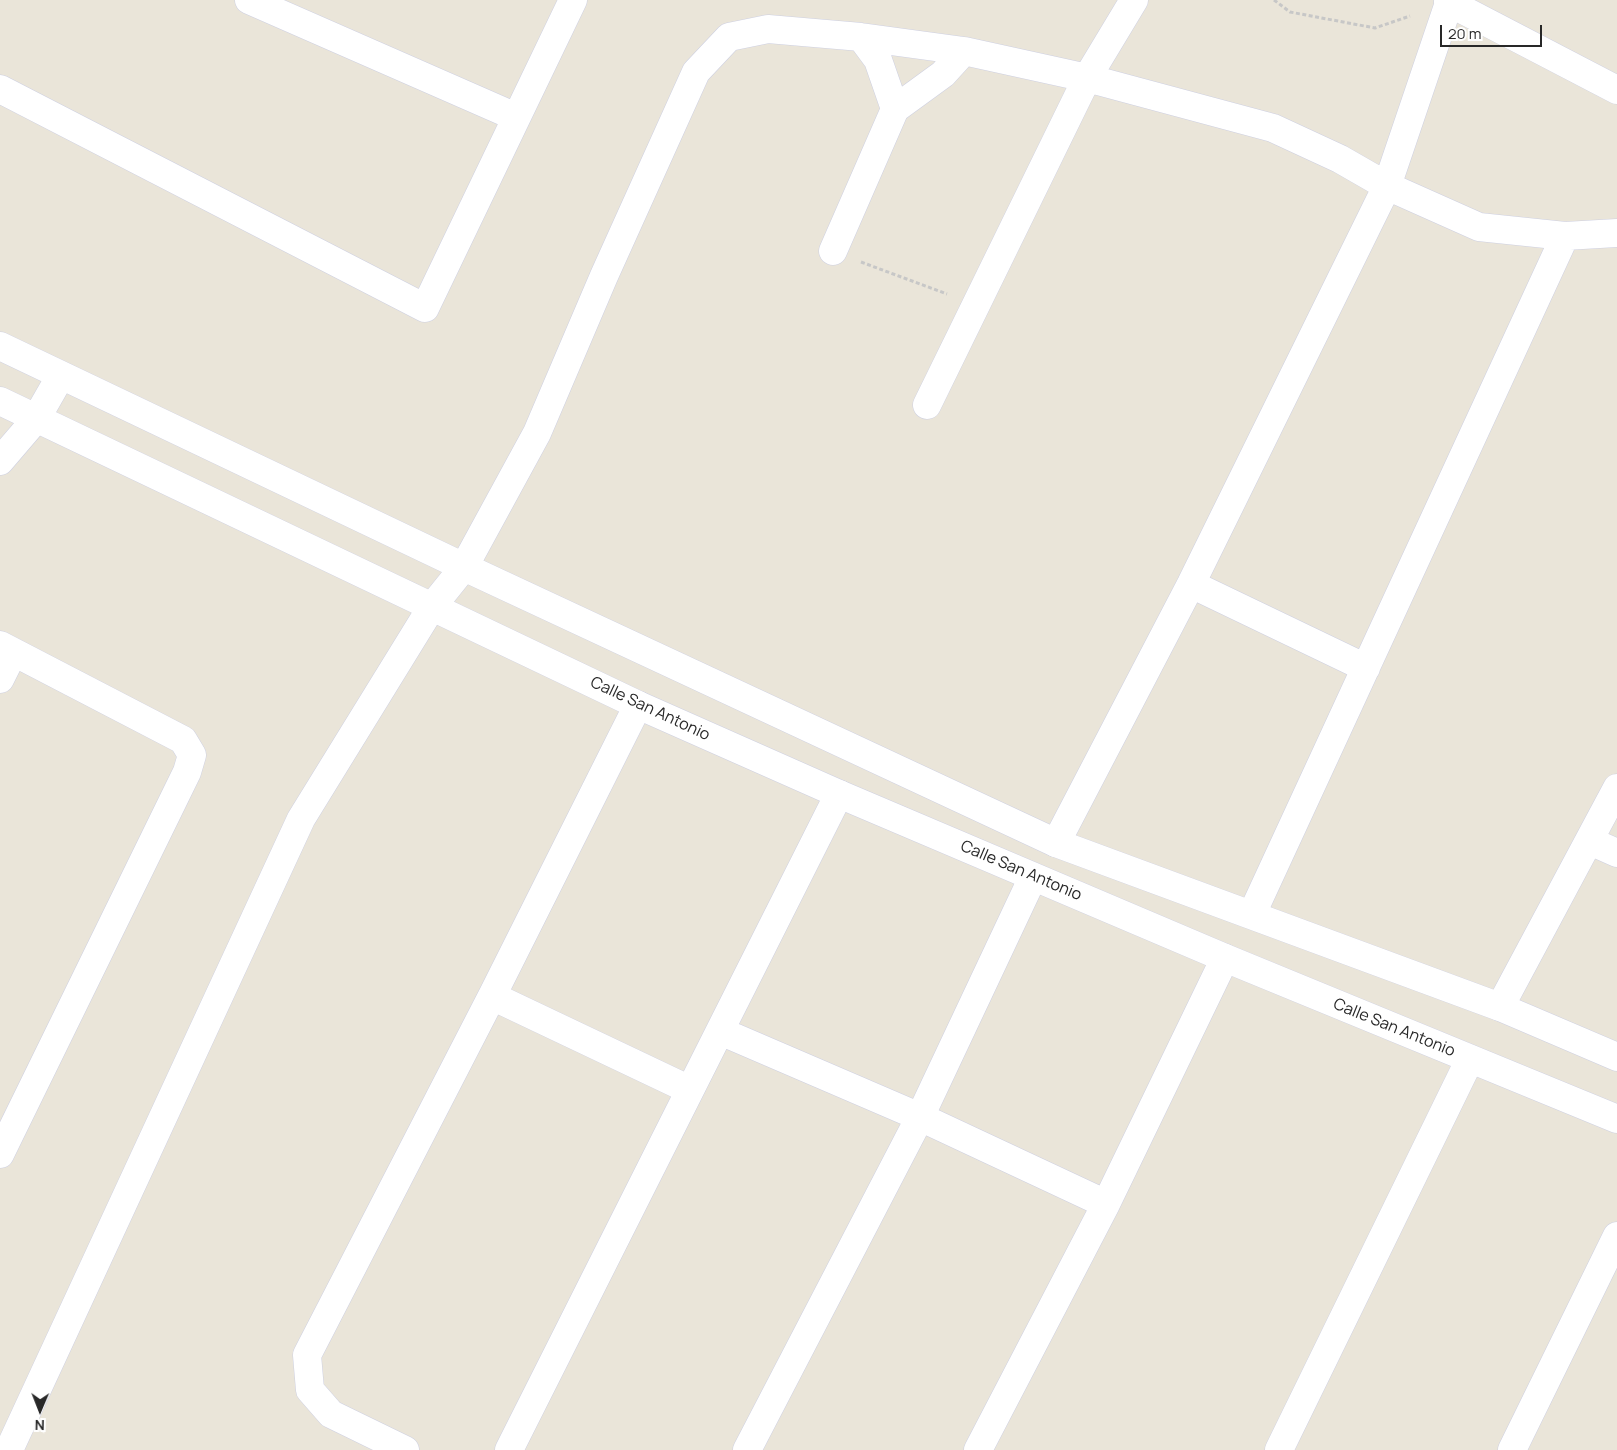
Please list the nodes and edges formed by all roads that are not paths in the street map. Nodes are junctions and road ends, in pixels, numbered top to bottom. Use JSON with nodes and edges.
{"nodes":[{"id":1,"x":249,"y":0,"type":"edge"},
{"id":2,"x":573,"y":0,"type":"edge"},
{"id":3,"x":1134,"y":0,"type":"edge"},
{"id":4,"x":1449,"y":1,"type":"edge"},
{"id":5,"x":861,"y":37,"type":"junction"},
{"id":6,"x":964,"y":51,"type":"junction"},
{"id":7,"x":1087,"y":78,"type":"junction"},
{"id":8,"x":0,"y":90,"type":"edge"},
{"id":9,"x":1617,"y":90,"type":"edge"},
{"id":10,"x":895,"y":109,"type":"junction"},
{"id":11,"x":516,"y":118,"type":"junction"},
{"id":12,"x":1387,"y":186,"type":"junction"},
{"id":13,"x":1617,"y":233,"type":"edge"},
{"id":14,"x":1564,"y":236,"type":"junction"},
{"id":15,"x":833,"y":251,"type":"road end"},
{"id":16,"x":0,"y":346,"type":"edge"},
{"id":17,"x":60,"y":377,"type":"junction"},
{"id":18,"x":0,"y":401,"type":"edge"},
{"id":19,"x":927,"y":405,"type":"dead end"},
{"id":20,"x":36,"y":419,"type":"junction"},
{"id":21,"x":0,"y":461,"type":"edge"},
{"id":22,"x":464,"y":567,"type":"junction"},
{"id":23,"x":1191,"y":584,"type":"junction"},
{"id":24,"x":431,"y":608,"type":"junction"},
{"id":25,"x":7,"y":649,"type":"edge"},
{"id":26,"x":1366,"y":668,"type":"junction"},
{"id":27,"x":0,"y":679,"type":"edge"},
{"id":28,"x":638,"y":705,"type":"junction"},
{"id":29,"x":1617,"y":788,"type":"edge"},
{"id":30,"x":839,"y":794,"type":"junction"},
{"id":31,"x":1590,"y":841,"type":"junction"},
{"id":32,"x":1056,"y":843,"type":"junction"},
{"id":33,"x":1617,"y":853,"type":"edge"},
{"id":34,"x":1033,"y":877,"type":"junction"},
{"id":35,"x":1252,"y":914,"type":"junction"},
{"id":36,"x":1225,"y":958,"type":"junction"},
{"id":37,"x":492,"y":996,"type":"junction"},
{"id":38,"x":1500,"y":1008,"type":"junction"},
{"id":39,"x":720,"y":1031,"type":"junction"},
{"id":40,"x":1617,"y":1057,"type":"edge"},
{"id":41,"x":1470,"y":1059,"type":"junction"},
{"id":42,"x":690,"y":1090,"type":"junction"},
{"id":43,"x":920,"y":1117,"type":"junction"},
{"id":44,"x":1617,"y":1119,"type":"edge"},
{"id":45,"x":0,"y":1153,"type":"edge"},
{"id":46,"x":1106,"y":1204,"type":"junction"},
{"id":47,"x":1617,"y":1236,"type":"edge"},
{"id":48,"x":9,"y":1450,"type":"edge"},
{"id":49,"x":405,"y":1450,"type":"edge"},
{"id":50,"x":509,"y":1450,"type":"edge"},
{"id":51,"x":747,"y":1450,"type":"edge"},
{"id":52,"x":978,"y":1450,"type":"edge"},
{"id":53,"x":1279,"y":1450,"type":"edge"},
{"id":54,"x":1512,"y":1450,"type":"edge"}],
"edges":[{"from":1,"to":11,"type":"street"},
{"from":2,"to":11,"type":"street"},
{"from":3,"to":7,"type":"street"},
{"from":4,"to":9,"type":"street"},
{"from":4,"to":12,"type":"street"},
{"from":5,"to":6,"type":"street"},
{"from":5,"to":10,"type":"street"},
{"from":5,"to":22,"type":"street"},
{"from":6,"to":7,"type":"street"},
{"from":6,"to":10,"type":"street"},
{"from":7,"to":12,"type":"street"},
{"from":7,"to":19,"type":"street"},
{"from":8,"to":11,"type":"street"},
{"from":10,"to":15,"type":"street"},
{"from":12,"to":14,"type":"street"},
{"from":12,"to":23,"type":"street"},
{"from":13,"to":14,"type":"street"},
{"from":14,"to":26,"type":"street"},
{"from":16,"to":17,"type":"street"},
{"from":17,"to":20,"type":"street"},
{"from":17,"to":22,"type":"street"},
{"from":18,"to":20,"type":"street","name":"Calle San Antonio"},
{"from":20,"to":21,"type":"street"},
{"from":20,"to":24,"type":"street","name":"Calle San Antonio"},
{"from":22,"to":24,"type":"street"},
{"from":22,"to":32,"type":"street"},
{"from":23,"to":26,"type":"street"},
{"from":23,"to":32,"type":"street"},
{"from":24,"to":28,"type":"street","name":"Calle San Antonio"},
{"from":24,"to":48,"type":"street"},
{"from":25,"to":27,"type":"street"},
{"from":25,"to":45,"type":"street"},
{"from":26,"to":35,"type":"street"},
{"from":28,"to":30,"type":"street","name":"Calle San Antonio"},
{"from":28,"to":37,"type":"street"},
{"from":29,"to":31,"type":"street"},
{"from":30,"to":34,"type":"street","name":"Calle San Antonio"},
{"from":30,"to":39,"type":"street"},
{"from":31,"to":33,"type":"street"},
{"from":31,"to":38,"type":"street"},
{"from":32,"to":35,"type":"street"},
{"from":34,"to":36,"type":"street","name":"Calle San Antonio"},
{"from":34,"to":43,"type":"street"},
{"from":35,"to":38,"type":"street"},
{"from":36,"to":41,"type":"street","name":"Calle San Antonio"},
{"from":36,"to":46,"type":"street"},
{"from":37,"to":42,"type":"street"},
{"from":37,"to":49,"type":"street"},
{"from":38,"to":40,"type":"street"},
{"from":39,"to":42,"type":"street"},
{"from":39,"to":43,"type":"street"},
{"from":41,"to":44,"type":"street","name":"Calle San Antonio"},
{"from":41,"to":53,"type":"street"},
{"from":42,"to":50,"type":"street"},
{"from":43,"to":46,"type":"street"},
{"from":43,"to":51,"type":"street"},
{"from":46,"to":52,"type":"street"},
{"from":47,"to":54,"type":"street"}]}
